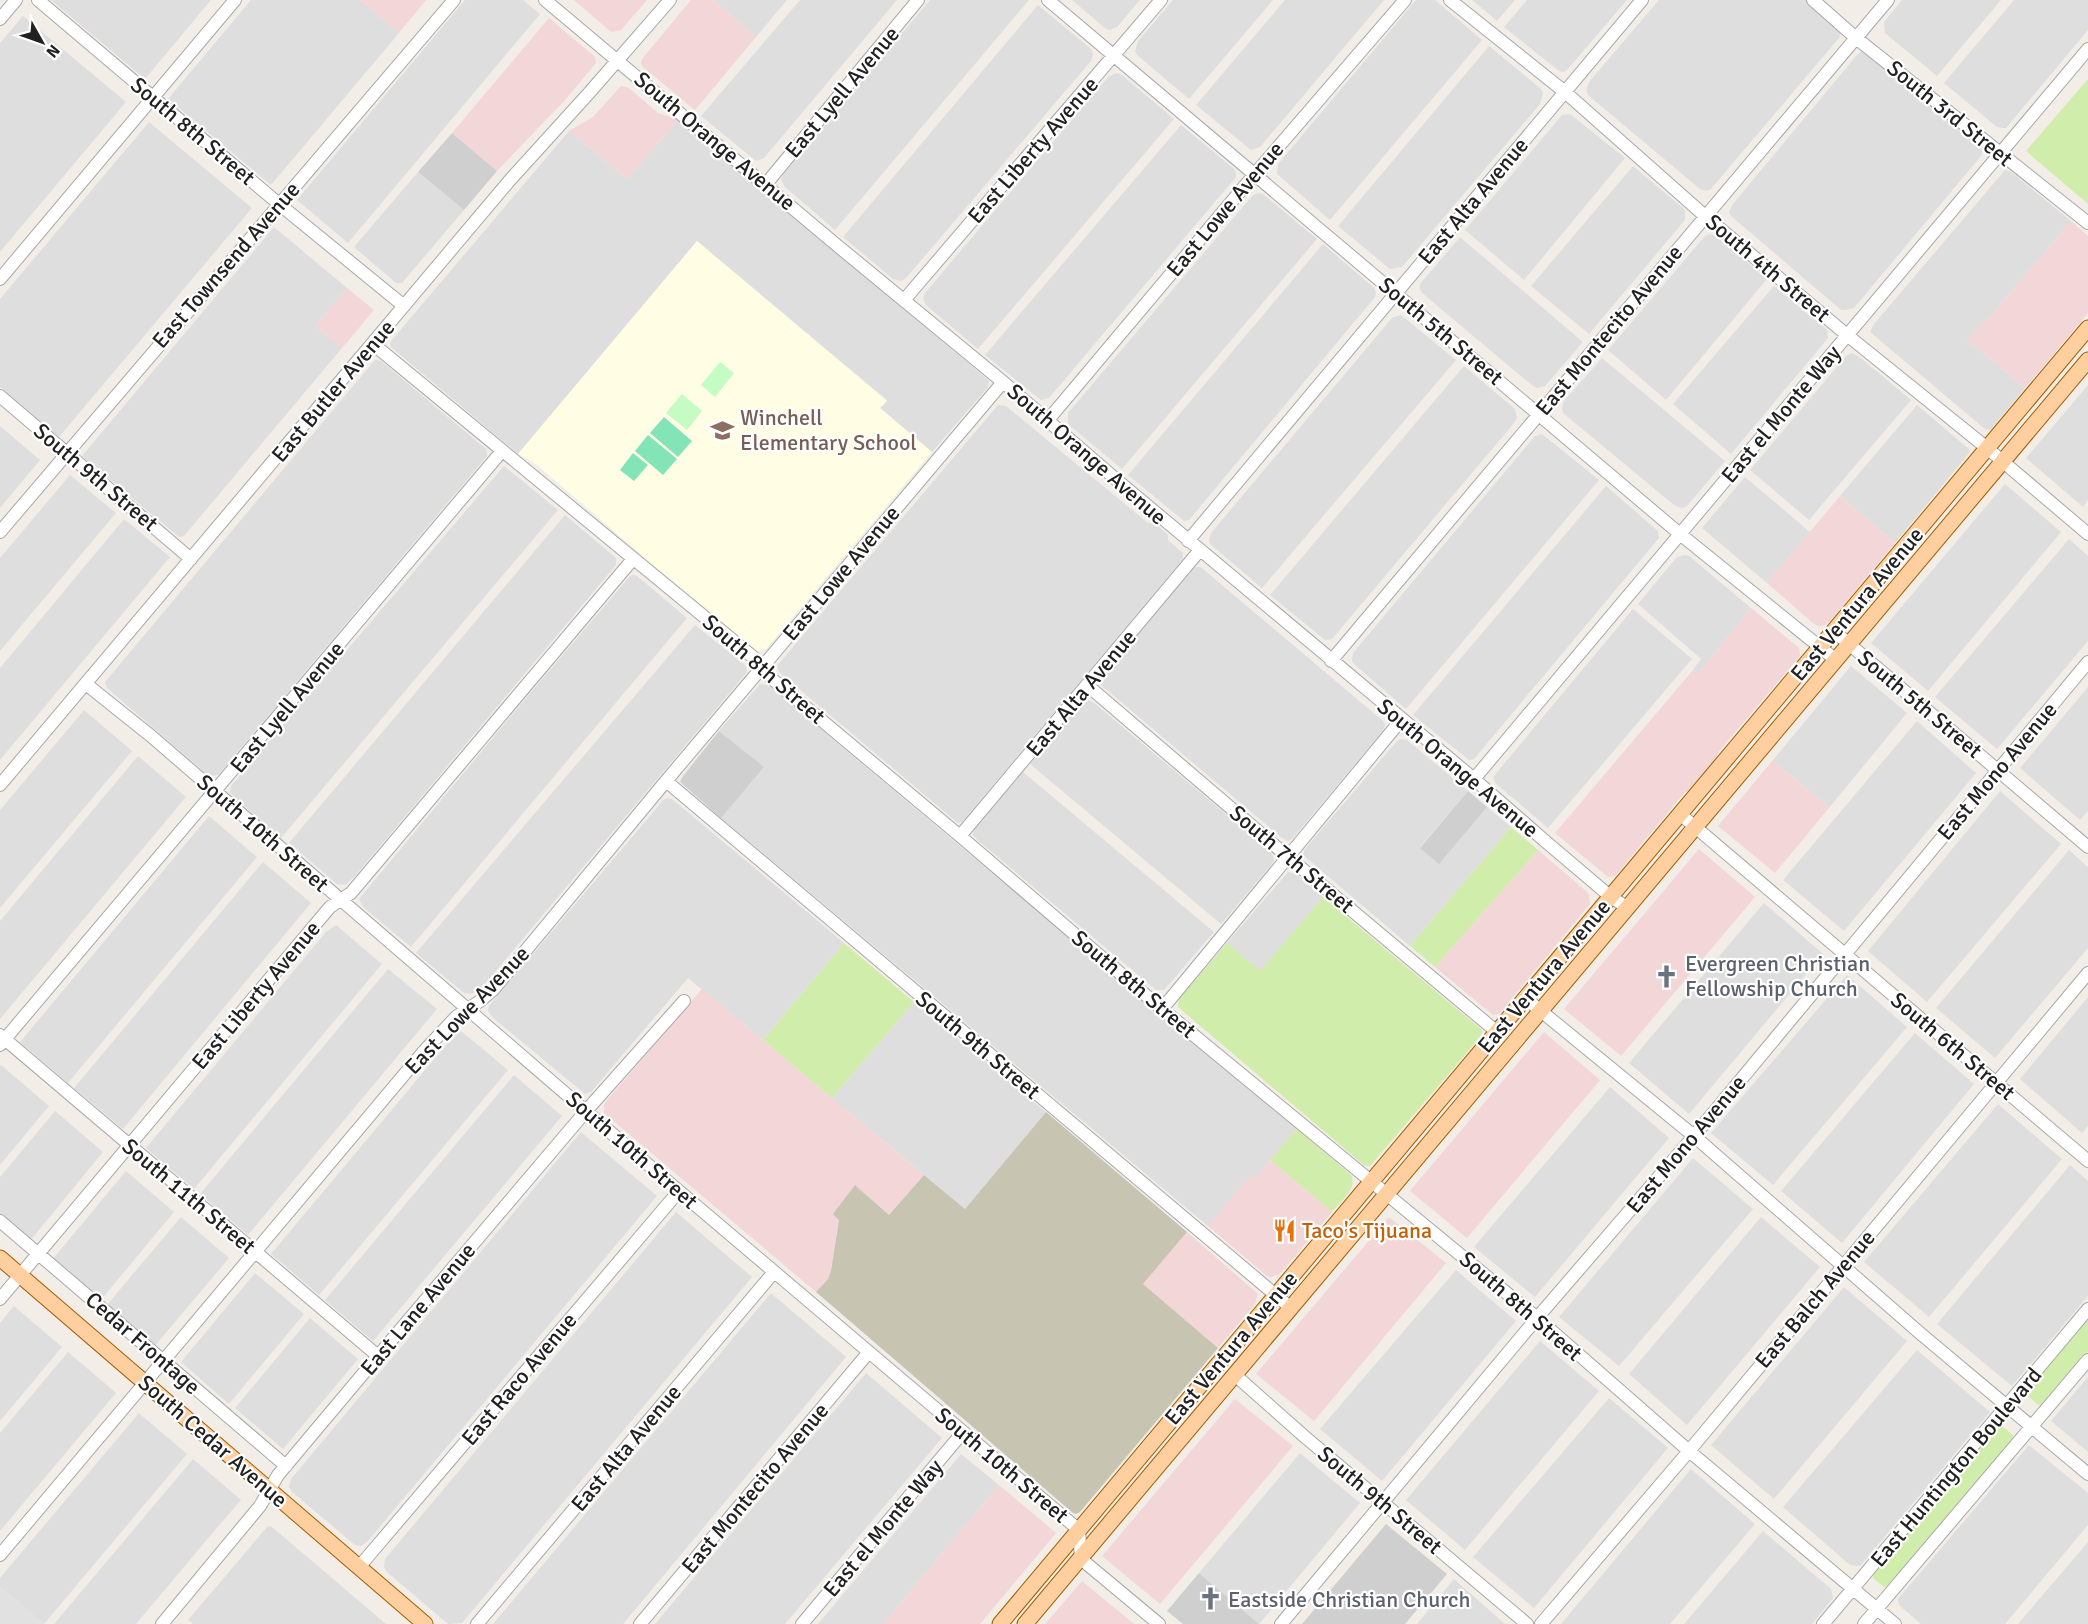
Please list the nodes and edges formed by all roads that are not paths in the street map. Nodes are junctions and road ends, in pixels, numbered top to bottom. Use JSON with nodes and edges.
{"nodes":[{"id":1,"x":16,"y":0,"type":"edge"},
{"id":2,"x":38,"y":0,"type":"edge"},
{"id":3,"x":235,"y":0,"type":"edge"},
{"id":4,"x":454,"y":0,"type":"edge"},
{"id":5,"x":545,"y":0,"type":"edge"},
{"id":6,"x":670,"y":0,"type":"edge"},
{"id":7,"x":918,"y":0,"type":"edge"},
{"id":8,"x":1048,"y":0,"type":"edge"},
{"id":9,"x":1161,"y":0,"type":"edge"},
{"id":10,"x":1405,"y":0,"type":"edge"},
{"id":11,"x":1450,"y":0,"type":"edge"},
{"id":12,"x":1642,"y":0,"type":"edge"},
{"id":13,"x":1813,"y":0,"type":"edge"},
{"id":14,"x":1888,"y":0,"type":"edge"},
{"id":15,"x":0,"y":19,"type":"edge"},
{"id":16,"x":1856,"y":38,"type":"junction"},
{"id":17,"x":2088,"y":49,"type":"edge"},
{"id":18,"x":1113,"y":57,"type":"junction"},
{"id":19,"x":618,"y":60,"type":"junction"},
{"id":20,"x":1565,"y":92,"type":"junction"},
{"id":21,"x":154,"y":97,"type":"junction"},
{"id":22,"x":2000,"y":153,"type":"junction"},
{"id":23,"x":1254,"y":175,"type":"junction"},
{"id":24,"x":766,"y":184,"type":"junction"},
{"id":25,"x":279,"y":204,"type":"junction"},
{"id":26,"x":1706,"y":216,"type":"junction"},
{"id":27,"x":2088,"y":223,"type":"edge"},
{"id":28,"x":0,"y":279,"type":"edge"},
{"id":29,"x":1396,"y":292,"type":"junction"},
{"id":30,"x":905,"y":299,"type":"junction"},
{"id":31,"x":405,"y":306,"type":"junction"},
{"id":32,"x":2088,"y":328,"type":"edge"},
{"id":33,"x":1847,"y":335,"type":"junction"},
{"id":34,"x":373,"y":344,"type":"junction"},
{"id":35,"x":2088,"y":360,"type":"edge"},
{"id":36,"x":1003,"y":382,"type":"junction"},
{"id":37,"x":0,"y":396,"type":"edge"},
{"id":38,"x":1539,"y":414,"type":"junction"},
{"id":39,"x":1048,"y":420,"type":"junction"},
{"id":40,"x":1987,"y":448,"type":"junction"},
{"id":41,"x":502,"y":451,"type":"junction"},
{"id":42,"x":66,"y":453,"type":"junction"},
{"id":43,"x":2003,"y":462,"type":"junction"},
{"id":44,"x":0,"y":532,"type":"edge"},
{"id":45,"x":1680,"y":534,"type":"junction"},
{"id":46,"x":2088,"y":534,"type":"edge"},
{"id":47,"x":1188,"y":541,"type":"junction"},
{"id":48,"x":1200,"y":550,"type":"junction"},
{"id":49,"x":191,"y":559,"type":"junction"},
{"id":50,"x":633,"y":559,"type":"junction"},
{"id":51,"x":1835,"y":632,"type":"junction"},
{"id":52,"x":1850,"y":644,"type":"junction"},
{"id":53,"x":1821,"y":648,"type":"junction"},
{"id":54,"x":1331,"y":660,"type":"junction"},
{"id":55,"x":1836,"y":660,"type":"junction"},
{"id":56,"x":2088,"y":663,"type":"edge"},
{"id":57,"x":762,"y":667,"type":"junction"},
{"id":58,"x":86,"y":684,"type":"junction"},
{"id":59,"x":1087,"y":685,"type":"junction"},
{"id":60,"x":1402,"y":719,"type":"junction"},
{"id":61,"x":1998,"y":769,"type":"junction"},
{"id":62,"x":1474,"y":779,"type":"junction"},
{"id":63,"x":666,"y":781,"type":"junction"},
{"id":64,"x":0,"y":785,"type":"edge"},
{"id":65,"x":215,"y":792,"type":"junction"},
{"id":66,"x":1680,"y":814,"type":"junction"},
{"id":67,"x":1696,"y":827,"type":"junction"},
{"id":68,"x":960,"y":836,"type":"junction"},
{"id":69,"x":2088,"y":847,"type":"edge"},
{"id":70,"x":1287,"y":856,"type":"junction"},
{"id":71,"x":1611,"y":897,"type":"junction"},
{"id":72,"x":340,"y":899,"type":"junction"},
{"id":73,"x":1628,"y":908,"type":"junction"},
{"id":74,"x":1845,"y":953,"type":"junction"},
{"id":75,"x":2088,"y":973,"type":"edge"},
{"id":76,"x":1525,"y":998,"type":"junction"},
{"id":77,"x":684,"y":1001,"type":"dead end"},
{"id":78,"x":468,"y":1008,"type":"junction"},
{"id":79,"x":1162,"y":1009,"type":"junction"},
{"id":80,"x":1541,"y":1011,"type":"junction"},
{"id":81,"x":1497,"y":1032,"type":"junction"},
{"id":82,"x":2,"y":1040,"type":"edge"},
{"id":83,"x":1996,"y":1082,"type":"junction"},
{"id":84,"x":586,"y":1111,"type":"junction"},
{"id":85,"x":1694,"y":1136,"type":"junction"},
{"id":86,"x":129,"y":1145,"type":"junction"},
{"id":87,"x":2088,"y":1161,"type":"edge"},
{"id":88,"x":1371,"y":1181,"type":"junction"},
{"id":89,"x":679,"y":1191,"type":"junction"},
{"id":90,"x":1387,"y":1193,"type":"junction"},
{"id":91,"x":0,"y":1221,"type":"edge"},
{"id":92,"x":254,"y":1251,"type":"junction"},
{"id":93,"x":38,"y":1254,"type":"junction"},
{"id":94,"x":0,"y":1258,"type":"edge"},
{"id":95,"x":1843,"y":1264,"type":"junction"},
{"id":96,"x":774,"y":1272,"type":"junction"},
{"id":97,"x":20,"y":1275,"type":"junction"},
{"id":98,"x":1276,"y":1295,"type":"junction"},
{"id":99,"x":0,"y":1299,"type":"edge"},
{"id":100,"x":1291,"y":1308,"type":"junction"},
{"id":101,"x":2088,"y":1309,"type":"edge"},
{"id":102,"x":1537,"y":1318,"type":"junction"},
{"id":103,"x":869,"y":1352,"type":"junction"},
{"id":104,"x":378,"y":1356,"type":"junction"},
{"id":105,"x":2088,"y":1360,"type":"edge"},
{"id":106,"x":163,"y":1361,"type":"junction"},
{"id":107,"x":1235,"y":1375,"type":"junction"},
{"id":108,"x":144,"y":1382,"type":"junction"},
{"id":109,"x":2007,"y":1406,"type":"junction"},
{"id":110,"x":2032,"y":1427,"type":"junction"},
{"id":111,"x":963,"y":1432,"type":"junction"},
{"id":112,"x":1689,"y":1451,"type":"junction"},
{"id":113,"x":286,"y":1466,"type":"junction"},
{"id":114,"x":2088,"y":1474,"type":"edge"},
{"id":115,"x":269,"y":1490,"type":"junction"},
{"id":116,"x":1383,"y":1502,"type":"junction"},
{"id":117,"x":1079,"y":1530,"type":"junction"},
{"id":118,"x":0,"y":1555,"type":"edge"},
{"id":119,"x":1081,"y":1559,"type":"junction"},
{"id":120,"x":359,"y":1567,"type":"junction"},
{"id":121,"x":1853,"y":1588,"type":"junction"},
{"id":122,"x":1877,"y":1609,"type":"junction"},
{"id":123,"x":169,"y":1622,"type":"edge"},
{"id":124,"x":426,"y":1624,"type":"edge"},
{"id":125,"x":477,"y":1624,"type":"edge"},
{"id":126,"x":640,"y":1624,"type":"edge"},
{"id":127,"x":802,"y":1624,"type":"edge"},
{"id":128,"x":1000,"y":1624,"type":"edge"},
{"id":129,"x":1025,"y":1624,"type":"edge"},
{"id":130,"x":1159,"y":1624,"type":"edge"},
{"id":131,"x":1281,"y":1624,"type":"edge"},
{"id":132,"x":1527,"y":1624,"type":"edge"},
{"id":133,"x":1541,"y":1624,"type":"edge"},
{"id":134,"x":1823,"y":1624,"type":"edge"},
{"id":135,"x":1864,"y":1624,"type":"edge"},
{"id":136,"x":1895,"y":1624,"type":"edge"}],
"edges":[{"from":1,"to":15,"type":"street"},
{"from":2,"to":21,"type":"street","name":"South 8th Street"},
{"from":3,"to":21,"type":"street"},
{"from":4,"to":25,"type":"street","name":"East Townsend Avenue"},
{"from":5,"to":19,"type":"street","name":"South Orange Avenue"},
{"from":6,"to":19,"type":"street","name":"East Butler Avenue"},
{"from":7,"to":24,"type":"street","name":"East Lyell Avenue"},
{"from":8,"to":18,"type":"street","name":"South 5th Street"},
{"from":9,"to":18,"type":"street","name":"East Liberty Avenue"},
{"from":10,"to":23,"type":"street","name":"East Lowe Avenue"},
{"from":11,"to":20,"type":"street","name":"South 4th Street"},
{"from":12,"to":20,"type":"street","name":"East Alta Avenue"},
{"from":13,"to":16,"type":"street","name":"South 3rd Street"},
{"from":14,"to":16,"type":"street","name":"East Montecito Avenue"},
{"from":16,"to":22,"type":"street","name":"South 3rd Street"},
{"from":16,"to":26,"type":"street","name":"East Montecito Avenue"},
{"from":17,"to":22,"type":"street","name":"East el Monte Way"},
{"from":18,"to":23,"type":"street","name":"South 5th Street"},
{"from":18,"to":30,"type":"street","name":"East Liberty Avenue"},
{"from":19,"to":24,"type":"street","name":"South Orange Avenue"},
{"from":19,"to":31,"type":"street","name":"East Butler Avenue"},
{"from":20,"to":26,"type":"street","name":"South 4th Street"},
{"from":20,"to":29,"type":"street","name":"East Alta Avenue"},
{"from":21,"to":25,"type":"street","name":"South 8th Street"},
{"from":21,"to":28,"type":"street"},
{"from":22,"to":27,"type":"street","name":"South 3rd Street"},
{"from":22,"to":33,"type":"street","name":"East el Monte Way"},
{"from":23,"to":29,"type":"street","name":"South 5th Street"},
{"from":23,"to":39,"type":"street","name":"East Lowe Avenue"},
{"from":24,"to":30,"type":"street","name":"South Orange Avenue"},
{"from":25,"to":31,"type":"street","name":"South 8th Street"},
{"from":25,"to":42,"type":"street","name":"East Townsend Avenue"},
{"from":26,"to":33,"type":"street","name":"South 4th Street"},
{"from":26,"to":38,"type":"street","name":"East Montecito Avenue"},
{"from":29,"to":38,"type":"street","name":"South 5th Street"},
{"from":29,"to":47,"type":"street","name":"East Alta Avenue"},
{"from":30,"to":36,"type":"street","name":"South Orange Avenue"},
{"from":31,"to":34,"type":"street","name":"East Butler Avenue"},
{"from":32,"to":40,"type":"main road","name":"East Ventura Avenue"},
{"from":33,"to":40,"type":"street","name":"South 4th Street"},
{"from":33,"to":45,"type":"street","name":"East el Monte Way"},
{"from":34,"to":41,"type":"street","name":"South 8th Street"},
{"from":34,"to":49,"type":"street","name":"East Butler Avenue"},
{"from":35,"to":43,"type":"main road","name":"East Ventura Avenue"},
{"from":36,"to":39,"type":"street","name":"South Orange Avenue"},
{"from":36,"to":57,"type":"street","name":"East Lowe Avenue"},
{"from":37,"to":42,"type":"street","name":"South 9th Street"},
{"from":38,"to":45,"type":"street","name":"South 5th Street"},
{"from":38,"to":54,"type":"street","name":"East Montecito Avenue"},
{"from":39,"to":47,"type":"street","name":"South Orange Avenue"},
{"from":40,"to":43,"type":"street","name":"South 4th Street"},
{"from":40,"to":51,"type":"main road","name":"East Ventura Avenue"},
{"from":41,"to":50,"type":"street","name":"South 8th Street"},
{"from":41,"to":65,"type":"street","name":"East Lyell Avenue"},
{"from":42,"to":44,"type":"street","name":"East Townsend Avenue"},
{"from":42,"to":49,"type":"street","name":"South 9th Street"},
{"from":43,"to":46,"type":"street","name":"South 4th Street"},
{"from":43,"to":52,"type":"main road","name":"East Ventura Avenue"},
{"from":45,"to":53,"type":"street","name":"South 5th Street"},
{"from":45,"to":62,"type":"street","name":"East el Monte Way"},
{"from":47,"to":48,"type":"street","name":"South Orange Avenue"},
{"from":48,"to":54,"type":"street","name":"South Orange Avenue"},
{"from":48,"to":59,"type":"street","name":"East Alta Avenue"},
{"from":49,"to":58,"type":"street","name":"East Butler Avenue"},
{"from":50,"to":57,"type":"street","name":"South 8th Street"},
{"from":50,"to":72,"type":"street","name":"East Liberty Avenue"},
{"from":51,"to":52,"type":"street","name":"South 5th Street"},
{"from":51,"to":53,"type":"main road","name":"East Ventura Avenue"},
{"from":52,"to":55,"type":"main road","name":"East Ventura Avenue"},
{"from":52,"to":61,"type":"street","name":"South 5th Street"},
{"from":53,"to":55,"type":"street","name":"South 5th Street"},
{"from":53,"to":66,"type":"main road","name":"East Ventura Avenue"},
{"from":54,"to":60,"type":"street","name":"South Orange Avenue"},
{"from":55,"to":67,"type":"main road","name":"East Ventura Avenue"},
{"from":56,"to":61,"type":"street","name":"East Mono Avenue"},
{"from":57,"to":63,"type":"street","name":"East Lowe Avenue"},
{"from":57,"to":68,"type":"street","name":"South 8th Street"},
{"from":58,"to":64,"type":"street","name":"East Butler Avenue"},
{"from":58,"to":65,"type":"street","name":"South 10th Street"},
{"from":59,"to":68,"type":"street","name":"East Alta Avenue"},
{"from":59,"to":70,"type":"street","name":"South 7th Street"},
{"from":60,"to":62,"type":"street","name":"South Orange Avenue"},
{"from":60,"to":70,"type":"street"},
{"from":61,"to":69,"type":"street","name":"South 5th Street"},
{"from":61,"to":74,"type":"street","name":"East Mono Avenue"},
{"from":62,"to":71,"type":"street","name":"South Orange Avenue"},
{"from":63,"to":78,"type":"street","name":"East Lowe Avenue"},
{"from":63,"to":98,"type":"street","name":"South 9th Street"},
{"from":65,"to":72,"type":"street","name":"South 10th Street"},
{"from":65,"to":82,"type":"street","name":"East Lyell Avenue"},
{"from":66,"to":67,"type":"street","name":"South 6th Street"},
{"from":66,"to":71,"type":"main road","name":"East Ventura Avenue"},
{"from":67,"to":73,"type":"main road","name":"East Ventura Avenue"},
{"from":67,"to":74,"type":"street","name":"South 6th Street"},
{"from":68,"to":79,"type":"street","name":"South 8th Street"},
{"from":70,"to":79,"type":"street"},
{"from":70,"to":81,"type":"street","name":"South 7th Street"},
{"from":71,"to":73,"type":"street","name":"South Orange Avenue"},
{"from":71,"to":76,"type":"main road","name":"East Ventura Avenue"},
{"from":72,"to":78,"type":"street","name":"South 10th Street"},
{"from":72,"to":86,"type":"street","name":"East Liberty Avenue"},
{"from":73,"to":80,"type":"main road","name":"East Ventura Avenue"},
{"from":74,"to":83,"type":"street","name":"South 6th Street"},
{"from":74,"to":85,"type":"street","name":"East Mono Avenue"},
{"from":75,"to":83,"type":"street","name":"East Balch Avenue"},
{"from":76,"to":80,"type":"street"},
{"from":76,"to":81,"type":"main road","name":"East Ventura Avenue"},
{"from":77,"to":84,"type":"street","name":"East Lane Avenue"},
{"from":78,"to":84,"type":"street","name":"South 10th Street"},
{"from":78,"to":92,"type":"street","name":"East Lowe Avenue"},
{"from":79,"to":88,"type":"street","name":"South 8th Street"},
{"from":80,"to":85,"type":"street"},
{"from":80,"to":90,"type":"main road","name":"East Ventura Avenue"},
{"from":81,"to":88,"type":"main road","name":"East Ventura Avenue"},
{"from":82,"to":86,"type":"street","name":"South 11th Street"},
{"from":83,"to":87,"type":"street","name":"South 6th Street"},
{"from":83,"to":95,"type":"street","name":"East Balch Avenue"},
{"from":84,"to":89,"type":"street","name":"South 10th Street"},
{"from":84,"to":104,"type":"street","name":"East Lane Avenue"},
{"from":85,"to":95,"type":"street"},
{"from":85,"to":102,"type":"street","name":"East Mono Avenue"},
{"from":86,"to":92,"type":"street","name":"South 11th Street"},
{"from":86,"to":93,"type":"street","name":"East Liberty Avenue"},
{"from":88,"to":90,"type":"street","name":"South 8th Street"},
{"from":88,"to":98,"type":"main road","name":"East Ventura Avenue"},
{"from":89,"to":96,"type":"street","name":"South 10th Street"},
{"from":89,"to":120,"type":"street","name":"East Raco Avenue"},
{"from":90,"to":100,"type":"main road","name":"East Ventura Avenue"},
{"from":90,"to":102,"type":"street","name":"South 8th Street"},
{"from":91,"to":93,"type":"street","name":"Cedar Frontage"},
{"from":92,"to":104,"type":"street","name":"South 11th Street"},
{"from":92,"to":106,"type":"street","name":"East Lowe Avenue"},
{"from":93,"to":97,"type":"street","name":"East Liberty Avenue"},
{"from":93,"to":106,"type":"street","name":"Cedar Frontage"},
{"from":94,"to":97,"type":"main road","name":"South Cedar Avenue"},
{"from":95,"to":109,"type":"street"},
{"from":95,"to":112,"type":"street","name":"East Balch Avenue"},
{"from":96,"to":103,"type":"street","name":"South 10th Street"},
{"from":96,"to":125,"type":"street","name":"East Alta Avenue"},
{"from":97,"to":99,"type":"street","name":"East Liberty Avenue"},
{"from":97,"to":108,"type":"main road","name":"South Cedar Avenue"},
{"from":98,"to":100,"type":"street","name":"South 9th Street"},
{"from":98,"to":117,"type":"main road","name":"East Ventura Avenue"},
{"from":100,"to":107,"type":"main road","name":"East Ventura Avenue"},
{"from":101,"to":109,"type":"street","name":"East Huntington Boulevard"},
{"from":102,"to":112,"type":"street","name":"South 8th Street"},
{"from":102,"to":116,"type":"street","name":"East Mono Avenue"},
{"from":103,"to":111,"type":"street","name":"South 10th Street"},
{"from":103,"to":126,"type":"street","name":"East Montecito Avenue"},
{"from":104,"to":113,"type":"street","name":"East Lane Avenue"},
{"from":105,"to":110,"type":"street","name":"East Huntington Boulevard"},
{"from":106,"to":108,"type":"street","name":"East Lowe Avenue"},
{"from":106,"to":113,"type":"street","name":"Cedar Frontage"},
{"from":107,"to":116,"type":"street","name":"South 9th Street"},
{"from":107,"to":119,"type":"main road","name":"East Ventura Avenue"},
{"from":108,"to":115,"type":"main road","name":"South Cedar Avenue"},
{"from":108,"to":118,"type":"street","name":"East Lowe Avenue"},
{"from":109,"to":110,"type":"street"},
{"from":109,"to":121,"type":"street","name":"East Huntington Boulevard"},
{"from":110,"to":114,"type":"street"},
{"from":110,"to":122,"type":"street","name":"East Huntington Boulevard"},
{"from":111,"to":117,"type":"street","name":"South 10th Street"},
{"from":111,"to":127,"type":"street","name":"East el Monte Way"},
{"from":112,"to":121,"type":"street","name":"South 8th Street"},
{"from":112,"to":133,"type":"street","name":"East Balch Avenue"},
{"from":113,"to":115,"type":"street","name":"East Lane Avenue"},
{"from":115,"to":120,"type":"main road","name":"South Cedar Avenue"},
{"from":115,"to":123,"type":"street","name":"East Lane Avenue"},
{"from":116,"to":131,"type":"street","name":"East Mono Avenue"},
{"from":116,"to":132,"type":"street","name":"South 9th Street"},
{"from":117,"to":119,"type":"street","name":"South 10th Street"},
{"from":117,"to":128,"type":"main road","name":"East Ventura Avenue"},
{"from":119,"to":129,"type":"main road","name":"East Ventura Avenue"},
{"from":119,"to":130,"type":"street"},
{"from":120,"to":124,"type":"main road","name":"South Cedar Avenue"},
{"from":121,"to":122,"type":"street","name":"South 8th Street"},
{"from":121,"to":134,"type":"street","name":"East Huntington Boulevard"},
{"from":122,"to":135,"type":"street","name":"East Huntington Boulevard"},
{"from":122,"to":136,"type":"street","name":"South 8th Street"}]}
